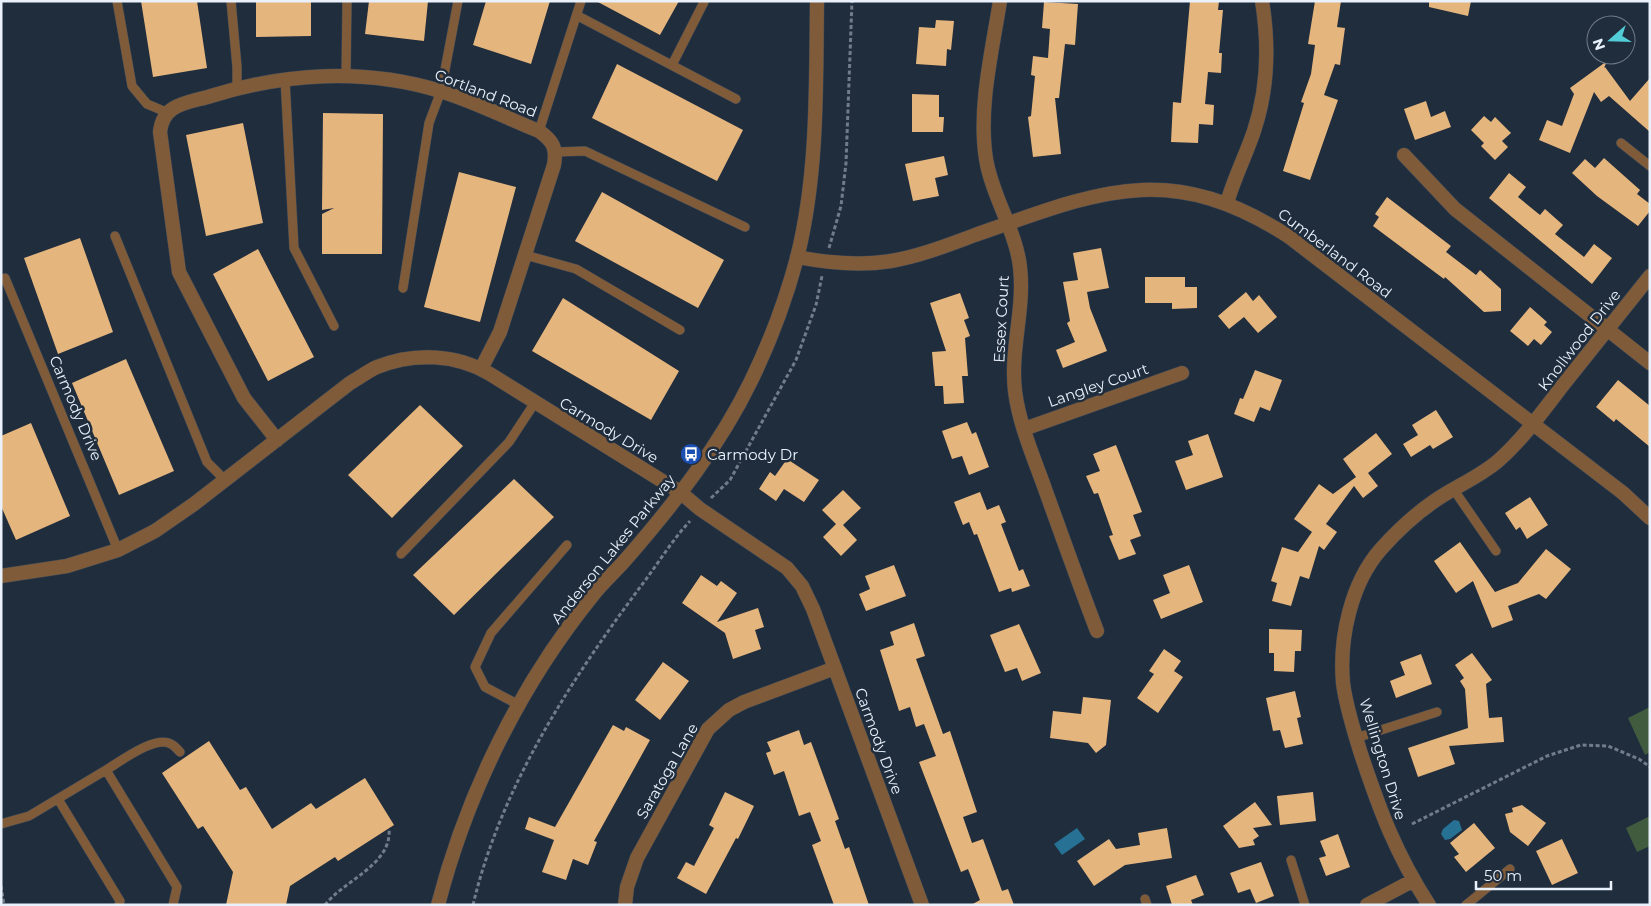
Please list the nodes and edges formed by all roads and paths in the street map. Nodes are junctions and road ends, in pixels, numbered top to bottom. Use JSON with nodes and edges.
{"nodes":[{"id":1,"x":117,"y":1,"type":"edge"},
{"id":2,"x":231,"y":1,"type":"edge"},
{"id":3,"x":347,"y":1,"type":"edge"},
{"id":4,"x":458,"y":1,"type":"edge"},
{"id":5,"x":581,"y":1,"type":"edge"},
{"id":6,"x":817,"y":1,"type":"edge"},
{"id":7,"x":1000,"y":1,"type":"edge"},
{"id":8,"x":1262,"y":1,"type":"edge"},
{"id":9,"x":704,"y":2,"type":"edge"},
{"id":10,"x":578,"y":16,"type":"junction"},
{"id":11,"x":672,"y":65,"type":"junction"},
{"id":12,"x":346,"y":76,"type":"junction"},
{"id":13,"x":285,"y":79,"type":"junction"},
{"id":14,"x":236,"y":88,"type":"junction"},
{"id":15,"x":441,"y":91,"type":"junction"},
{"id":16,"x":736,"y":99,"type":"dead end"},
{"id":17,"x":166,"y":112,"type":"junction"},
{"id":18,"x":539,"y":131,"type":"junction"},
{"id":19,"x":1620,"y":143,"type":"dead end"},
{"id":20,"x":556,"y":152,"type":"junction"},
{"id":21,"x":1404,"y":155,"type":"dead end"},
{"id":22,"x":1650,"y":166,"type":"edge"},
{"id":23,"x":1227,"y":203,"type":"junction"},
{"id":24,"x":1006,"y":224,"type":"junction"},
{"id":25,"x":745,"y":228,"type":"dead end"},
{"id":26,"x":114,"y":236,"type":"dead end"},
{"id":27,"x":525,"y":255,"type":"junction"},
{"id":28,"x":797,"y":257,"type":"junction"},
{"id":29,"x":1650,"y":276,"type":"edge"},
{"id":30,"x":5,"y":278,"type":"dead end"},
{"id":31,"x":403,"y":288,"type":"dead end"},
{"id":32,"x":334,"y":326,"type":"dead end"},
{"id":33,"x":1608,"y":329,"type":"junction"},
{"id":34,"x":680,"y":330,"type":"dead end"},
{"id":35,"x":1650,"y":363,"type":"edge"},
{"id":36,"x":480,"y":369,"type":"junction"},
{"id":37,"x":1182,"y":373,"type":"dead end"},
{"id":38,"x":534,"y":404,"type":"junction"},
{"id":39,"x":1533,"y":424,"type":"junction"},
{"id":40,"x":1024,"y":429,"type":"junction"},
{"id":41,"x":277,"y":440,"type":"junction"},
{"id":42,"x":225,"y":480,"type":"junction"},
{"id":43,"x":1454,"y":490,"type":"junction"},
{"id":44,"x":680,"y":492,"type":"junction"},
{"id":45,"x":1650,"y":518,"type":"edge"},
{"id":46,"x":567,"y":545,"type":"dead end"},
{"id":47,"x":118,"y":550,"type":"junction"},
{"id":48,"x":1496,"y":551,"type":"dead end"},
{"id":49,"x":401,"y":554,"type":"dead end"},
{"id":50,"x":1,"y":576,"type":"edge"},
{"id":51,"x":1096,"y":632,"type":"dead end"},
{"id":52,"x":835,"y":668,"type":"junction"},
{"id":53,"x":519,"y":705,"type":"junction"},
{"id":54,"x":1437,"y":712,"type":"dead end"},
{"id":55,"x":1356,"y":738,"type":"junction"},
{"id":56,"x":180,"y":752,"type":"dead end"},
{"id":57,"x":1650,"y":767,"type":"edge"},
{"id":58,"x":106,"y":770,"type":"junction"},
{"id":59,"x":58,"y":799,"type":"junction"},
{"id":60,"x":1,"y":824,"type":"edge"},
{"id":61,"x":1412,"y":824,"type":"dead end"},
{"id":62,"x":388,"y":829,"type":"dead end"},
{"id":63,"x":1291,"y":860,"type":"dead end"},
{"id":64,"x":1510,"y":870,"type":"dead end"},
{"id":65,"x":1414,"y":880,"type":"junction"},
{"id":66,"x":1,"y":886,"type":"edge"},
{"id":67,"x":4,"y":905,"type":"edge"},
{"id":68,"x":120,"y":905,"type":"edge"},
{"id":69,"x":173,"y":905,"type":"edge"},
{"id":70,"x":325,"y":905,"type":"edge"},
{"id":71,"x":438,"y":905,"type":"edge"},
{"id":72,"x":625,"y":905,"type":"edge"},
{"id":73,"x":922,"y":905,"type":"edge"},
{"id":74,"x":1305,"y":905,"type":"edge"},
{"id":75,"x":1367,"y":905,"type":"edge"},
{"id":76,"x":1429,"y":905,"type":"edge"},
{"id":77,"x":1466,"y":905,"type":"edge"}],
"edges":[{"from":1,"to":17,"type":"lane"},
{"from":2,"to":14,"type":"lane"},
{"from":3,"to":12,"type":"lane"},
{"from":4,"to":15,"type":"lane"},
{"from":5,"to":10,"type":"lane"},
{"from":6,"to":28,"type":"street","name":"Anderson Lakes Parkway"},
{"from":7,"to":24,"type":"street","name":"Essex Court"},
{"from":8,"to":23,"type":"street"},
{"from":9,"to":11,"type":"lane"},
{"from":10,"to":11,"type":"lane"},
{"from":10,"to":18,"type":"lane"},
{"from":11,"to":16,"type":"lane"},
{"from":12,"to":13,"type":"street","name":"Cortland Road"},
{"from":12,"to":15,"type":"street","name":"Cortland Road"},
{"from":13,"to":14,"type":"street","name":"Cortland Road"},
{"from":13,"to":32,"type":"lane"},
{"from":14,"to":17,"type":"street","name":"Cortland Road"},
{"from":15,"to":18,"type":"street","name":"Cortland Road"},
{"from":15,"to":31,"type":"lane"},
{"from":17,"to":41,"type":"street"},
{"from":18,"to":20,"type":"street","name":"Cortland Road"},
{"from":19,"to":22,"type":"lane"},
{"from":20,"to":25,"type":"lane"},
{"from":20,"to":27,"type":"street"},
{"from":21,"to":33,"type":"street"},
{"from":23,"to":24,"type":"street","name":"Cumberland Road"},
{"from":23,"to":39,"type":"street","name":"Cumberland Road"},
{"from":24,"to":28,"type":"street","name":"Cumberland Road"},
{"from":24,"to":40,"type":"street","name":"Essex Court"},
{"from":26,"to":42,"type":"lane"},
{"from":27,"to":34,"type":"lane"},
{"from":27,"to":36,"type":"street"},
{"from":28,"to":44,"type":"street","name":"Anderson Lakes Parkway"},
{"from":29,"to":33,"type":"street","name":"Knollwood Drive"},
{"from":30,"to":47,"type":"lane","name":"Carmody Drive"},
{"from":33,"to":35,"type":"street"},
{"from":33,"to":39,"type":"street","name":"Knollwood Drive"},
{"from":36,"to":38,"type":"street","name":"Carmody Drive"},
{"from":36,"to":41,"type":"street","name":"Carmody Drive"},
{"from":37,"to":40,"type":"street","name":"Langley Court"},
{"from":38,"to":44,"type":"street","name":"Carmody Drive"},
{"from":38,"to":49,"type":"lane"},
{"from":39,"to":43,"type":"street","name":"Wellington Drive"},
{"from":39,"to":45,"type":"street","name":"Cumberland Road"},
{"from":40,"to":51,"type":"street","name":"Essex Court"},
{"from":41,"to":42,"type":"street","name":"Carmody Drive"},
{"from":42,"to":47,"type":"street","name":"Carmody Drive"},
{"from":43,"to":48,"type":"lane"},
{"from":43,"to":55,"type":"street","name":"Wellington Drive"},
{"from":44,"to":52,"type":"street","name":"Carmody Drive"},
{"from":44,"to":53,"type":"street","name":"Anderson Lakes Parkway"},
{"from":46,"to":53,"type":"lane"},
{"from":47,"to":50,"type":"street","name":"Carmody Drive"},
{"from":52,"to":72,"type":"street","name":"Saratoga Lane"},
{"from":52,"to":73,"type":"street","name":"Carmody Drive"},
{"from":53,"to":71,"type":"street","name":"Anderson Lakes Parkway"},
{"from":54,"to":55,"type":"lane"},
{"from":55,"to":65,"type":"street","name":"Wellington Drive"},
{"from":56,"to":58,"type":"lane"},
{"from":57,"to":61,"type":"path"},
{"from":58,"to":59,"type":"lane"},
{"from":58,"to":69,"type":"lane"},
{"from":59,"to":60,"type":"lane"},
{"from":59,"to":68,"type":"lane"},
{"from":62,"to":70,"type":"path"},
{"from":63,"to":74,"type":"lane"},
{"from":64,"to":77,"type":"lane"},
{"from":65,"to":75,"type":"street"},
{"from":65,"to":76,"type":"street","name":"Wellington Drive"},
{"from":66,"to":67,"type":"path"}]}
